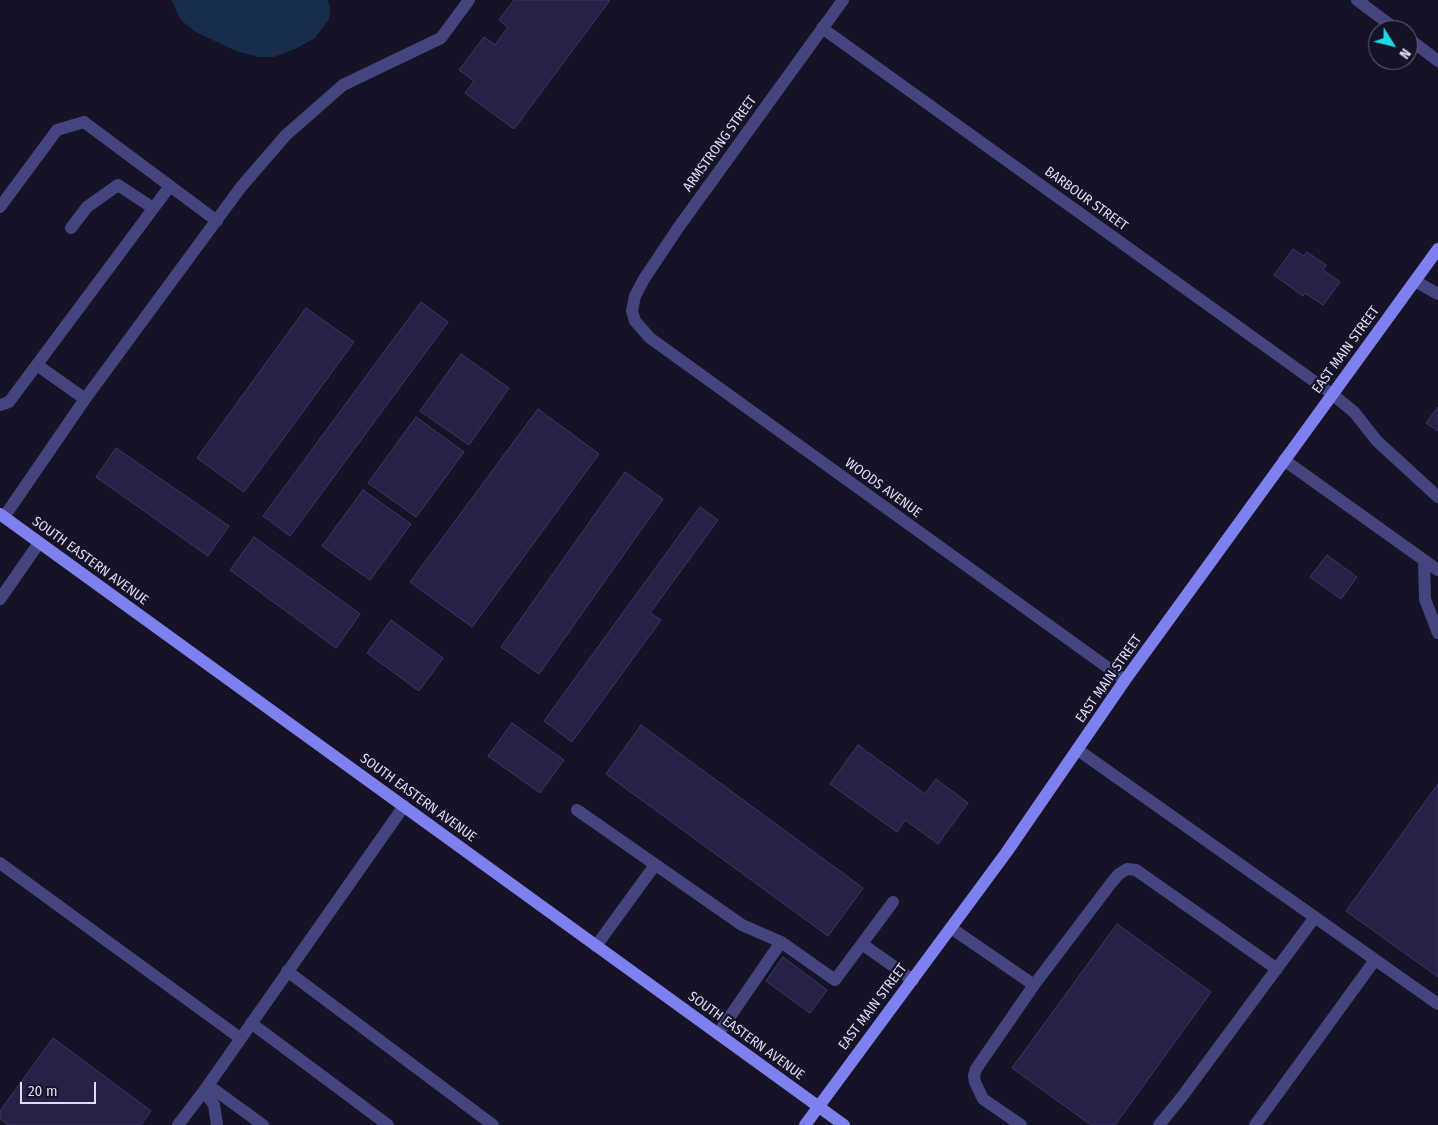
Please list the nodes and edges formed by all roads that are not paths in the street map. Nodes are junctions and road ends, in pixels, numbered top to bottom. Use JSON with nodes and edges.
{"nodes":[{"id":1,"x":469,"y":0,"type":"edge"},
{"id":2,"x":843,"y":0,"type":"edge"},
{"id":3,"x":1357,"y":0,"type":"edge"},
{"id":4,"x":1384,"y":20,"type":"edge"},
{"id":5,"x":822,"y":28,"type":"junction"},
{"id":6,"x":1418,"y":46,"type":"edge"},
{"id":7,"x":1438,"y":61,"type":"edge"},
{"id":8,"x":170,"y":186,"type":"junction"},
{"id":9,"x":0,"y":207,"type":"edge"},
{"id":10,"x":153,"y":208,"type":"junction"},
{"id":11,"x":217,"y":221,"type":"junction"},
{"id":12,"x":71,"y":228,"type":"dead end"},
{"id":13,"x":1438,"y":249,"type":"edge"},
{"id":14,"x":1415,"y":281,"type":"junction"},
{"id":15,"x":1438,"y":294,"type":"edge"},
{"id":16,"x":632,"y":311,"type":"joint"},
{"id":17,"x":37,"y":364,"type":"junction"},
{"id":18,"x":1332,"y":394,"type":"junction"},
{"id":19,"x":85,"y":399,"type":"junction"},
{"id":20,"x":0,"y":405,"type":"edge"},
{"id":21,"x":1284,"y":460,"type":"junction"},
{"id":22,"x":1438,"y":497,"type":"edge"},
{"id":23,"x":2,"y":516,"type":"edge"},
{"id":24,"x":39,"y":543,"type":"junction"},
{"id":25,"x":1424,"y":560,"type":"junction"},
{"id":26,"x":1438,"y":570,"type":"edge"},
{"id":27,"x":0,"y":599,"type":"edge"},
{"id":28,"x":1438,"y":633,"type":"edge"},
{"id":29,"x":1125,"y":680,"type":"junction"},
{"id":30,"x":1078,"y":750,"type":"junction"},
{"id":31,"x":404,"y":806,"type":"junction"},
{"id":32,"x":577,"y":810,"type":"dead end"},
{"id":33,"x":0,"y":862,"type":"edge"},
{"id":34,"x":655,"y":865,"type":"junction"},
{"id":35,"x":893,"y":902,"type":"dead end"},
{"id":36,"x":1315,"y":917,"type":"junction"},
{"id":37,"x":951,"y":928,"type":"junction"},
{"id":38,"x":780,"y":942,"type":"junction"},
{"id":39,"x":862,"y":944,"type":"junction"},
{"id":40,"x":596,"y":946,"type":"junction"},
{"id":41,"x":1376,"y":960,"type":"junction"},
{"id":42,"x":1277,"y":969,"type":"junction"},
{"id":43,"x":287,"y":971,"type":"junction"},
{"id":44,"x":913,"y":980,"type":"junction"},
{"id":45,"x":1034,"y":985,"type":"junction"},
{"id":46,"x":1438,"y":1004,"type":"edge"},
{"id":47,"x":251,"y":1023,"type":"junction"},
{"id":48,"x":718,"y":1034,"type":"junction"},
{"id":49,"x":240,"y":1038,"type":"junction"},
{"id":50,"x":206,"y":1088,"type":"junction"},
{"id":51,"x":818,"y":1106,"type":"junction"},
{"id":52,"x":178,"y":1125,"type":"edge"},
{"id":53,"x":217,"y":1125,"type":"edge"},
{"id":54,"x":263,"y":1125,"type":"edge"},
{"id":55,"x":388,"y":1125,"type":"edge"},
{"id":56,"x":493,"y":1125,"type":"edge"},
{"id":57,"x":804,"y":1125,"type":"edge"},
{"id":58,"x":844,"y":1125,"type":"edge"},
{"id":59,"x":1021,"y":1125,"type":"edge"},
{"id":60,"x":1159,"y":1125,"type":"edge"},
{"id":61,"x":1255,"y":1125,"type":"edge"}],
"edges":[{"from":1,"to":11,"type":"street"},
{"from":2,"to":5,"type":"street","name":"ARMSTRONG STREET"},
{"from":3,"to":4,"type":"street"},
{"from":5,"to":16,"type":"street","name":"ARMSTRONG STREET"},
{"from":5,"to":18,"type":"street","name":"BARBOUR STREET"},
{"from":6,"to":7,"type":"street"},
{"from":8,"to":9,"type":"street"},
{"from":8,"to":10,"type":"street"},
{"from":8,"to":11,"type":"street"},
{"from":10,"to":12,"type":"street"},
{"from":10,"to":17,"type":"street"},
{"from":11,"to":19,"type":"street"},
{"from":13,"to":14,"type":"main road","name":"EAST MAIN STREET"},
{"from":14,"to":15,"type":"street"},
{"from":14,"to":18,"type":"main road","name":"EAST MAIN STREET"},
{"from":16,"to":29,"type":"street","name":"WOODS AVENUE"},
{"from":17,"to":19,"type":"street"},
{"from":17,"to":20,"type":"street"},
{"from":18,"to":21,"type":"main road","name":"EAST MAIN STREET"},
{"from":18,"to":22,"type":"street","name":"BARBOUR STREET"},
{"from":19,"to":23,"type":"street"},
{"from":21,"to":25,"type":"street"},
{"from":21,"to":29,"type":"main road","name":"EAST MAIN STREET"},
{"from":23,"to":24,"type":"main road","name":"SOUTH EASTERN AVENUE"},
{"from":24,"to":27,"type":"street"},
{"from":24,"to":31,"type":"main road","name":"SOUTH EASTERN AVENUE"},
{"from":25,"to":26,"type":"street"},
{"from":25,"to":28,"type":"street"},
{"from":29,"to":30,"type":"main road","name":"EAST MAIN STREET"},
{"from":30,"to":36,"type":"street"},
{"from":30,"to":37,"type":"main road","name":"EAST MAIN STREET"},
{"from":31,"to":40,"type":"main road","name":"SOUTH EASTERN AVENUE"},
{"from":31,"to":43,"type":"street"},
{"from":32,"to":34,"type":"street"},
{"from":33,"to":49,"type":"street"},
{"from":34,"to":38,"type":"street"},
{"from":34,"to":40,"type":"street"},
{"from":35,"to":39,"type":"street"},
{"from":36,"to":41,"type":"street"},
{"from":36,"to":42,"type":"street"},
{"from":37,"to":44,"type":"main road","name":"EAST MAIN STREET"},
{"from":37,"to":45,"type":"street"},
{"from":38,"to":39,"type":"street"},
{"from":38,"to":48,"type":"street"},
{"from":39,"to":44,"type":"street"},
{"from":40,"to":48,"type":"main road","name":"SOUTH EASTERN AVENUE"},
{"from":41,"to":46,"type":"street"},
{"from":41,"to":61,"type":"street"},
{"from":42,"to":45,"type":"street"},
{"from":42,"to":60,"type":"street"},
{"from":43,"to":47,"type":"street"},
{"from":43,"to":56,"type":"street"},
{"from":44,"to":51,"type":"main road","name":"EAST MAIN STREET"},
{"from":45,"to":59,"type":"street"},
{"from":47,"to":49,"type":"street"},
{"from":47,"to":55,"type":"street"},
{"from":48,"to":51,"type":"main road","name":"SOUTH EASTERN AVENUE"},
{"from":49,"to":50,"type":"street"},
{"from":50,"to":52,"type":"street"},
{"from":50,"to":53,"type":"street"},
{"from":50,"to":54,"type":"street"},
{"from":51,"to":57,"type":"main road","name":"EAST MAIN STREET"},
{"from":51,"to":58,"type":"main road","name":"SOUTH EASTERN AVENUE"}]}
